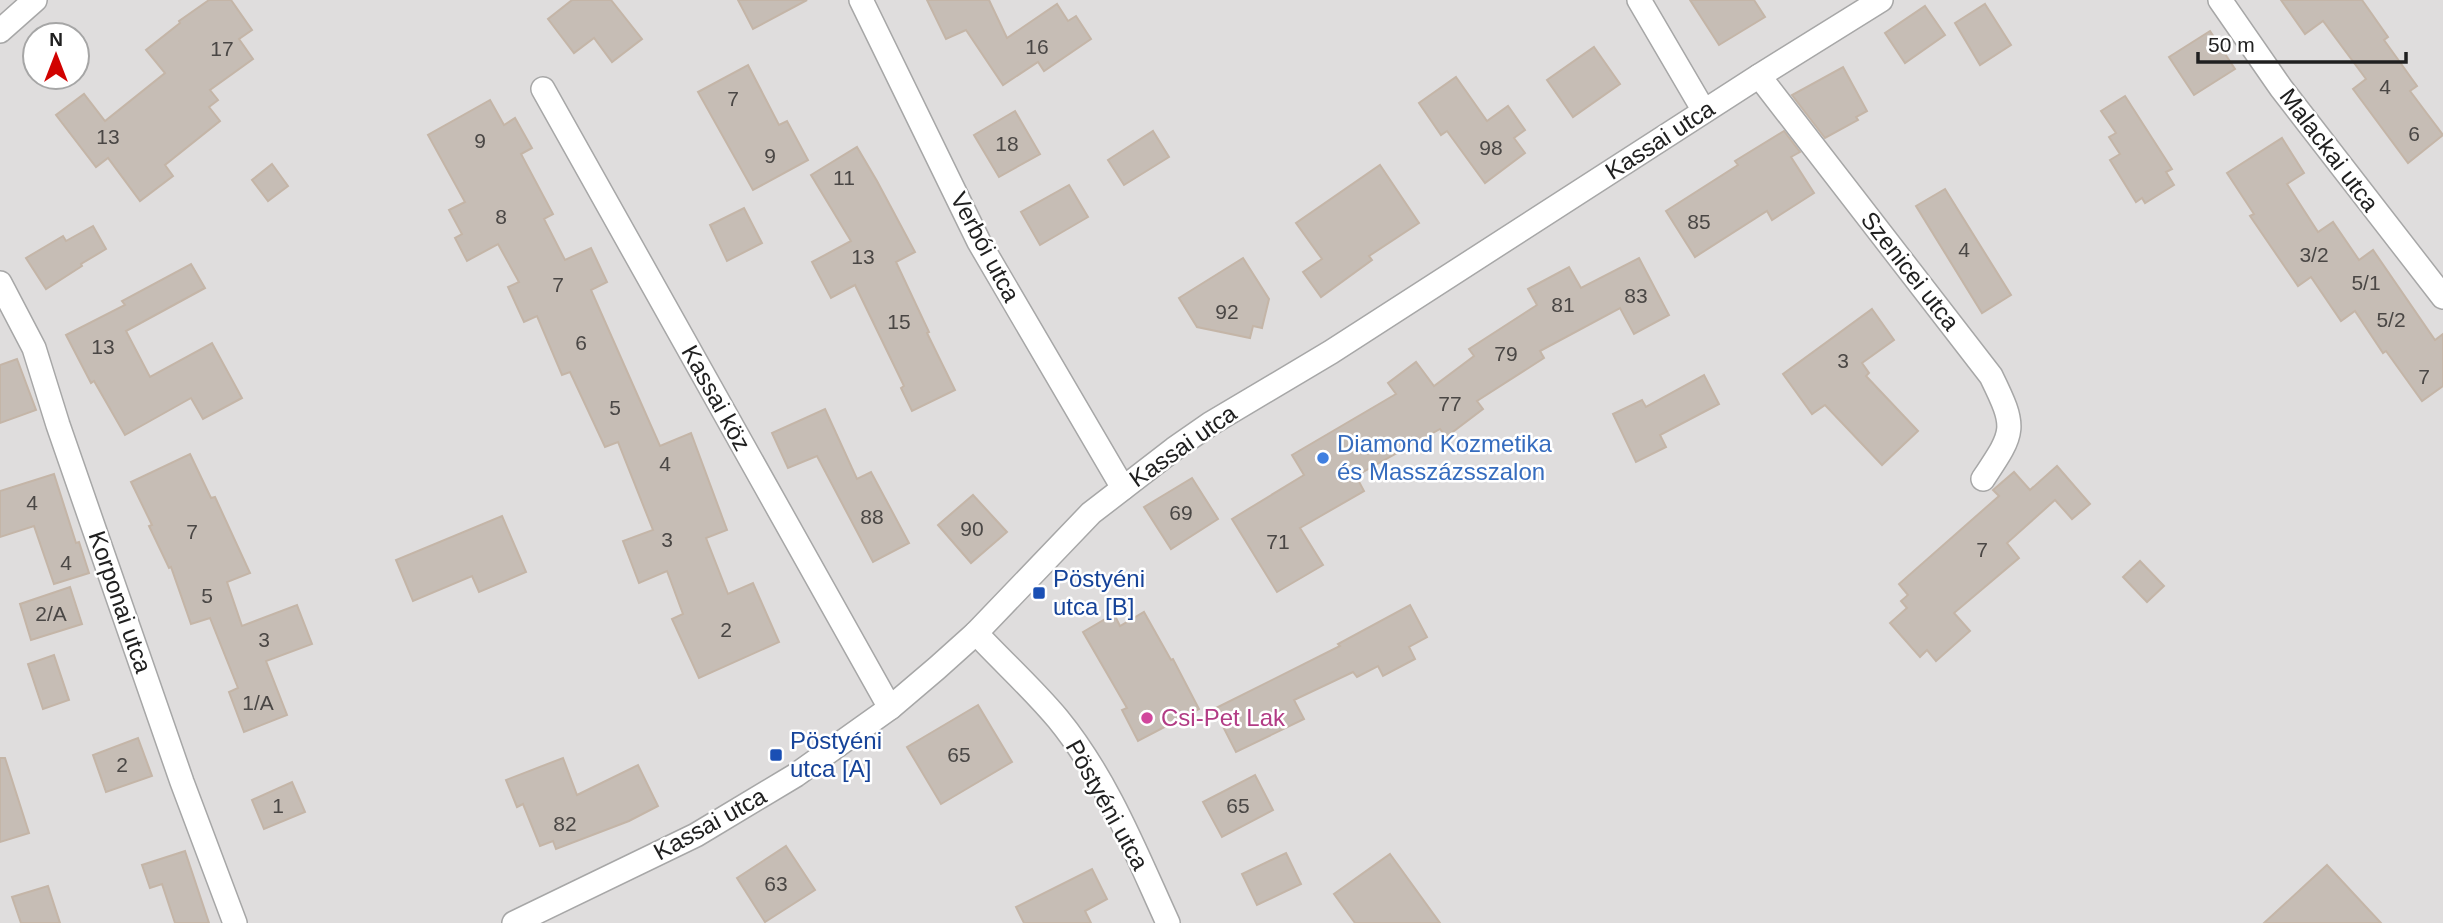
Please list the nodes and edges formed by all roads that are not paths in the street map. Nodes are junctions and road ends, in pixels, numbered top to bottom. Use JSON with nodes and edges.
{"nodes":[{"id":1,"x":36,"y":0,"type":"edge"},
{"id":2,"x":861,"y":0,"type":"edge"},
{"id":3,"x":1639,"y":0,"type":"edge"},
{"id":4,"x":1881,"y":0,"type":"edge"},
{"id":5,"x":2220,"y":0,"type":"edge"},
{"id":6,"x":0,"y":31,"type":"edge"},
{"id":7,"x":1759,"y":76,"type":"junction"},
{"id":8,"x":543,"y":89,"type":"dead end"},
{"id":9,"x":1704,"y":111,"type":"junction"},
{"id":10,"x":0,"y":283,"type":"edge"},
{"id":11,"x":2443,"y":297,"type":"edge"},
{"id":12,"x":1983,"y":480,"type":"dead end"},
{"id":13,"x":1122,"y":488,"type":"junction"},
{"id":14,"x":976,"y":633,"type":"junction"},
{"id":15,"x":890,"y":708,"type":"junction"},
{"id":16,"x":235,"y":923,"type":"edge"},
{"id":17,"x":514,"y":923,"type":"edge"},
{"id":18,"x":1168,"y":923,"type":"edge"}],
"edges":[{"from":1,"to":6,"type":"street"},
{"from":2,"to":13,"type":"street","name":"Verbói utca"},
{"from":3,"to":9,"type":"street"},
{"from":4,"to":7,"type":"street","name":"Kassai utca"},
{"from":5,"to":11,"type":"street","name":"Malackai utca"},
{"from":7,"to":9,"type":"street","name":"Kassai utca"},
{"from":7,"to":12,"type":"street","name":"Szenicei utca"},
{"from":8,"to":15,"type":"street","name":"Kassai köz"},
{"from":9,"to":13,"type":"street","name":"Kassai utca"},
{"from":10,"to":16,"type":"street","name":"Korponai utca"},
{"from":13,"to":14,"type":"street","name":"Kassai utca"},
{"from":14,"to":15,"type":"street","name":"Kassai utca"},
{"from":14,"to":18,"type":"street","name":"Pöstyéni utca"},
{"from":15,"to":17,"type":"street","name":"Kassai utca"}]}
